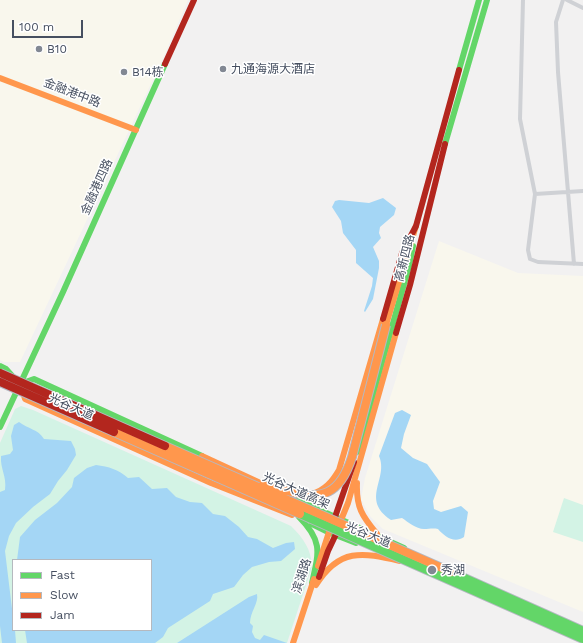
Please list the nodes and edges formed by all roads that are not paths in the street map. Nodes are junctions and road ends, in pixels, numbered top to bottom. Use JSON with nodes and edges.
{"nodes":[{"id":1,"x":194,"y":0,"type":"edge"},
{"id":2,"x":479,"y":0,"type":"edge"},
{"id":3,"x":487,"y":0,"type":"edge"},
{"id":4,"x":523,"y":0,"type":"edge"},
{"id":5,"x":563,"y":0,"type":"edge"},
{"id":6,"x":566,"y":0,"type":"edge"},
{"id":7,"x":583,"y":8,"type":"edge"},
{"id":8,"x":0,"y":78,"type":"edge"},
{"id":9,"x":136,"y":130,"type":"junction"},
{"id":10,"x":583,"y":191,"type":"edge"},
{"id":11,"x":569,"y":192,"type":"junction"},
{"id":12,"x":535,"y":194,"type":"junction"},
{"id":13,"x":416,"y":226,"type":"junction"},
{"id":14,"x":574,"y":264,"type":"junction"},
{"id":15,"x":583,"y":264,"type":"edge"},
{"id":16,"x":0,"y":366,"type":"edge"},
{"id":17,"x":0,"y":373,"type":"edge"},
{"id":18,"x":0,"y":382,"type":"edge"},
{"id":19,"x":21,"y":384,"type":"junction"},
{"id":20,"x":0,"y":387,"type":"edge"},
{"id":21,"x":0,"y":427,"type":"edge"},
{"id":22,"x":219,"y":470,"type":"junction"},
{"id":23,"x":357,"y":471,"type":"junction"},
{"id":24,"x":275,"y":490,"type":"junction"},
{"id":25,"x":299,"y":518,"type":"junction"},
{"id":26,"x":338,"y":518,"type":"junction"},
{"id":27,"x":328,"y":532,"type":"junction"},
{"id":28,"x":336,"y":535,"type":"junction"},
{"id":29,"x":393,"y":542,"type":"junction"},
{"id":30,"x":403,"y":562,"type":"junction"},
{"id":31,"x":314,"y":584,"type":"junction"},
{"id":32,"x":583,"y":627,"type":"edge"},
{"id":33,"x":583,"y":632,"type":"edge"},
{"id":34,"x":583,"y":639,"type":"edge"},
{"id":35,"x":583,"y":642,"type":"edge"},
{"id":36,"x":293,"y":643,"type":"edge"},
{"id":37,"x":297,"y":643,"type":"edge"}],
"edges":[{"from":1,"to":9,"type":"main road","name":"金融港四路"},
{"from":2,"to":13,"type":"main road","name":"高新四路"},
{"from":3,"to":23,"type":"main road","name":"高新四路"},
{"from":4,"to":12,"type":"street"},
{"from":5,"to":11,"type":"street"},
{"from":6,"to":7,"type":"street"},
{"from":8,"to":9,"type":"main road","name":"金融港中路"},
{"from":9,"to":19,"type":"main road","name":"金融港四路"},
{"from":10,"to":11,"type":"street"},
{"from":11,"to":12,"type":"street"},
{"from":11,"to":14,"type":"street"},
{"from":12,"to":14,"type":"street"},
{"from":13,"to":22,"type":"main road","bridge":true},
{"from":13,"to":24,"type":"main road","name":"高新四路"},
{"from":13,"to":26,"type":"main road","name":"高新四路"},
{"from":14,"to":15,"type":"street"},
{"from":16,"to":19,"type":"main road","name":"光谷大道"},
{"from":17,"to":22,"type":"main road","name":"光谷大道高架","bridge":true},
{"from":18,"to":34,"type":"main road","name":"光谷大道高架","bridge":true},
{"from":19,"to":20,"type":"main road","name":"光谷大道"},
{"from":19,"to":21,"type":"main road","name":"金融港四路"},
{"from":19,"to":24,"type":"main road","name":"光谷大道"},
{"from":19,"to":25,"type":"main road","name":"光谷大道"},
{"from":22,"to":33,"type":"main road","name":"光谷大道高架","bridge":true},
{"from":23,"to":26,"type":"main road","name":"高新四路"},
{"from":23,"to":29,"type":"main road"},
{"from":24,"to":26,"type":"main road","name":"光谷大道"},
{"from":25,"to":27,"type":"main road","name":"光谷大道"},
{"from":25,"to":31,"type":"main road"},
{"from":26,"to":27,"type":"main road","name":"滨湖路"},
{"from":26,"to":28,"type":"main road","name":"滨湖路"},
{"from":26,"to":29,"type":"main road","name":"光谷大道"},
{"from":27,"to":28,"type":"main road","name":"光谷大道"},
{"from":27,"to":31,"type":"main road","name":"滨湖路"},
{"from":28,"to":30,"type":"main road","name":"光谷大道"},
{"from":28,"to":31,"type":"main road","name":"滨湖路"},
{"from":29,"to":32,"type":"main road","name":"光谷大道"},
{"from":30,"to":31,"type":"main road"},
{"from":30,"to":35,"type":"main road","name":"光谷大道"},
{"from":31,"to":36,"type":"main road","name":"滨湖路"},
{"from":31,"to":37,"type":"main road","name":"滨湖路"}]}
